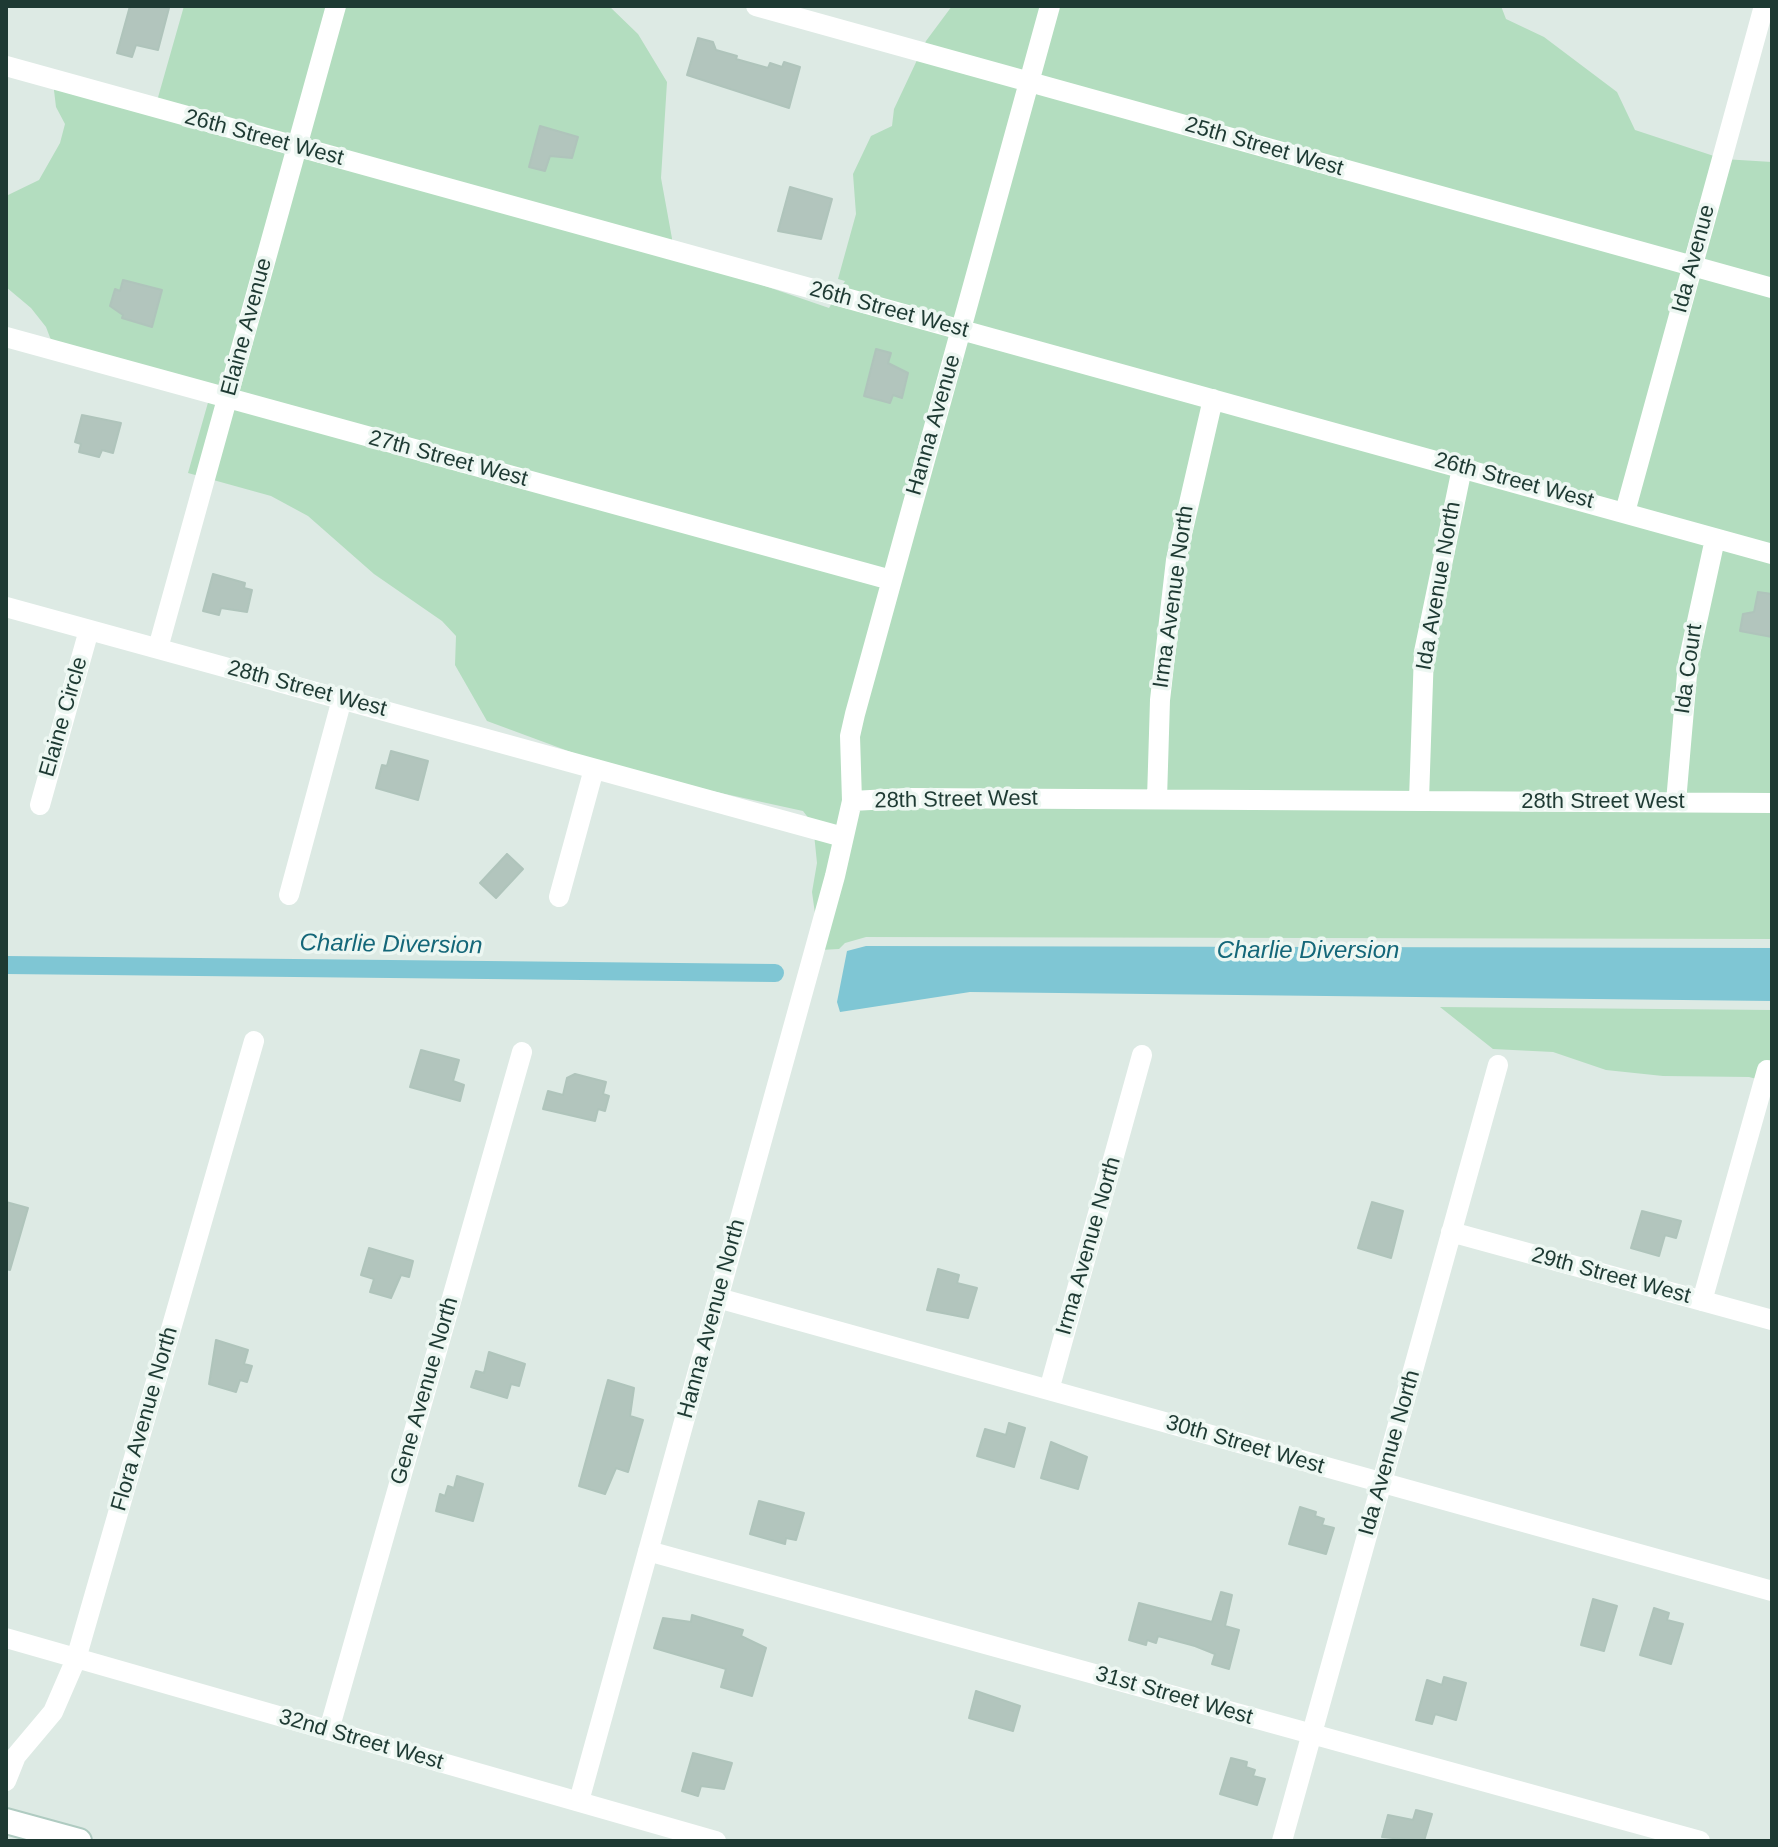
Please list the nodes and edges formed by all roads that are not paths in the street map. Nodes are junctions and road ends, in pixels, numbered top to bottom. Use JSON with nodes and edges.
{"nodes":[{"id":1,"x":336,"y":6,"type":"edge"},
{"id":2,"x":756,"y":6,"type":"edge"},
{"id":3,"x":1050,"y":6,"type":"edge"},
{"id":4,"x":1761,"y":9,"type":"edge"},
{"id":5,"x":6,"y":66,"type":"edge"},
{"id":6,"x":1029,"y":82,"type":"junction"},
{"id":7,"x":297,"y":147,"type":"junction"},
{"id":8,"x":1692,"y":266,"type":"junction"},
{"id":9,"x":1772,"y":288,"type":"edge"},
{"id":10,"x":962,"y":330,"type":"junction"},
{"id":11,"x":6,"y":337,"type":"edge"},
{"id":12,"x":227,"y":398,"type":"junction"},
{"id":13,"x":1213,"y":399,"type":"junction"},
{"id":14,"x":1462,"y":468,"type":"junction"},
{"id":15,"x":1625,"y":512,"type":"junction"},
{"id":16,"x":1715,"y":539,"type":"junction"},
{"id":17,"x":1772,"y":554,"type":"edge"},
{"id":18,"x":891,"y":580,"type":"junction"},
{"id":19,"x":6,"y":607,"type":"edge"},
{"id":20,"x":89,"y":630,"type":"junction"},
{"id":21,"x":158,"y":648,"type":"junction"},
{"id":22,"x":342,"y":699,"type":"junction"},
{"id":23,"x":594,"y":769,"type":"junction"},
{"id":24,"x":1157,"y":799,"type":"junction"},
{"id":25,"x":1419,"y":800,"type":"junction"},
{"id":26,"x":852,"y":801,"type":"junction"},
{"id":27,"x":1676,"y":802,"type":"junction"},
{"id":28,"x":1772,"y":803,"type":"edge"},
{"id":29,"x":40,"y":805,"type":"dead end"},
{"id":30,"x":843,"y":837,"type":"junction"},
{"id":31,"x":289,"y":895,"type":"dead end"},
{"id":32,"x":559,"y":897,"type":"dead end"},
{"id":33,"x":254,"y":1041,"type":"dead end"},
{"id":34,"x":522,"y":1052,"type":"dead end"},
{"id":35,"x":1142,"y":1055,"type":"dead end"},
{"id":36,"x":1498,"y":1065,"type":"dead end"},
{"id":37,"x":1767,"y":1070,"type":"dead end"},
{"id":38,"x":1451,"y":1232,"type":"junction"},
{"id":39,"x":718,"y":1298,"type":"junction"},
{"id":40,"x":1702,"y":1301,"type":"junction"},
{"id":41,"x":1772,"y":1320,"type":"edge"},
{"id":42,"x":1049,"y":1390,"type":"junction"},
{"id":43,"x":1382,"y":1483,"type":"junction"},
{"id":44,"x":648,"y":1551,"type":"junction"},
{"id":45,"x":1772,"y":1591,"type":"edge"},
{"id":46,"x":6,"y":1638,"type":"edge"},
{"id":47,"x":76,"y":1659,"type":"junction"},
{"id":48,"x":329,"y":1730,"type":"junction"},
{"id":49,"x":1313,"y":1735,"type":"junction"},
{"id":50,"x":6,"y":1781,"type":"edge"},
{"id":51,"x":579,"y":1801,"type":"junction"},
{"id":52,"x":6,"y":1821,"type":"edge"},
{"id":53,"x":79,"y":1841,"type":"edge"},
{"id":54,"x":716,"y":1841,"type":"edge"},
{"id":55,"x":1282,"y":1841,"type":"edge"},
{"id":56,"x":1700,"y":1841,"type":"edge"}],
"edges":[{"from":1,"to":7,"type":"street","name":"Elaine Avenue"},
{"from":2,"to":6,"type":"street","name":"25th Street West"},
{"from":3,"to":6,"type":"street","name":"Hanna Avenue"},
{"from":4,"to":8,"type":"street","name":"Ida Avenue"},
{"from":5,"to":7,"type":"street","name":"26th Street West"},
{"from":6,"to":8,"type":"street","name":"25th Street West"},
{"from":6,"to":10,"type":"street","name":"Hanna Avenue"},
{"from":7,"to":10,"type":"street","name":"26th Street West"},
{"from":7,"to":12,"type":"street","name":"Elaine Avenue"},
{"from":8,"to":9,"type":"street","name":"25th Street West"},
{"from":8,"to":15,"type":"street","name":"Ida Avenue"},
{"from":10,"to":13,"type":"street","name":"26th Street West"},
{"from":10,"to":18,"type":"street","name":"Hanna Avenue"},
{"from":11,"to":12,"type":"street","name":"27th Street West"},
{"from":12,"to":18,"type":"street","name":"27th Street West"},
{"from":12,"to":21,"type":"street","name":"Elaine Avenue"},
{"from":13,"to":14,"type":"street","name":"26th Street West"},
{"from":13,"to":24,"type":"street","name":"Irma Avenue North"},
{"from":14,"to":15,"type":"street","name":"26th Street West"},
{"from":14,"to":25,"type":"street","name":"Ida Avenue North"},
{"from":15,"to":16,"type":"street","name":"26th Street West"},
{"from":16,"to":17,"type":"street","name":"26th Street West"},
{"from":16,"to":27,"type":"street","name":"Ida Court"},
{"from":18,"to":26,"type":"street","name":"Hanna Avenue"},
{"from":19,"to":20,"type":"street","name":"28th Street West"},
{"from":20,"to":21,"type":"street","name":"28th Street West"},
{"from":20,"to":29,"type":"street","name":"Elaine Circle"},
{"from":21,"to":22,"type":"street","name":"28th Street West"},
{"from":22,"to":23,"type":"street","name":"28th Street West"},
{"from":22,"to":31,"type":"street"},
{"from":23,"to":30,"type":"street","name":"28th Street West"},
{"from":23,"to":32,"type":"street"},
{"from":24,"to":25,"type":"street","name":"28th Street West"},
{"from":24,"to":26,"type":"street","name":"28th Street West"},
{"from":25,"to":27,"type":"street","name":"28th Street West"},
{"from":26,"to":30,"type":"street","name":"28th Street West"},
{"from":27,"to":28,"type":"street","name":"28th Street West"},
{"from":30,"to":39,"type":"street","name":"Hanna Avenue North"},
{"from":33,"to":47,"type":"street","name":"Flora Avenue North"},
{"from":34,"to":48,"type":"street","name":"Gene Avenue North"},
{"from":35,"to":42,"type":"street","name":"Irma Avenue North"},
{"from":36,"to":38,"type":"street","name":"Ida Avenue North"},
{"from":37,"to":40,"type":"street"},
{"from":38,"to":40,"type":"street","name":"29th Street West"},
{"from":38,"to":43,"type":"street","name":"Ida Avenue North"},
{"from":39,"to":42,"type":"street","name":"30th Street West"},
{"from":39,"to":44,"type":"street","name":"Hanna Avenue North"},
{"from":40,"to":41,"type":"street","name":"29th Street West"},
{"from":42,"to":43,"type":"street","name":"30th Street West"},
{"from":43,"to":45,"type":"street","name":"30th Street West"},
{"from":43,"to":49,"type":"street","name":"Ida Avenue North"},
{"from":44,"to":49,"type":"street","name":"31st Street West"},
{"from":44,"to":51,"type":"street","name":"Hanna Avenue North"},
{"from":46,"to":47,"type":"street","name":"32nd Street West"},
{"from":47,"to":48,"type":"street","name":"32nd Street West"},
{"from":47,"to":50,"type":"street","name":"Flora Avenue North"},
{"from":48,"to":51,"type":"street","name":"32nd Street West"},
{"from":49,"to":55,"type":"street","name":"Ida Avenue North"},
{"from":49,"to":56,"type":"street","name":"31st Street West"},
{"from":51,"to":54,"type":"street","name":"32nd Street West"},
{"from":52,"to":53,"type":"street"}]}
